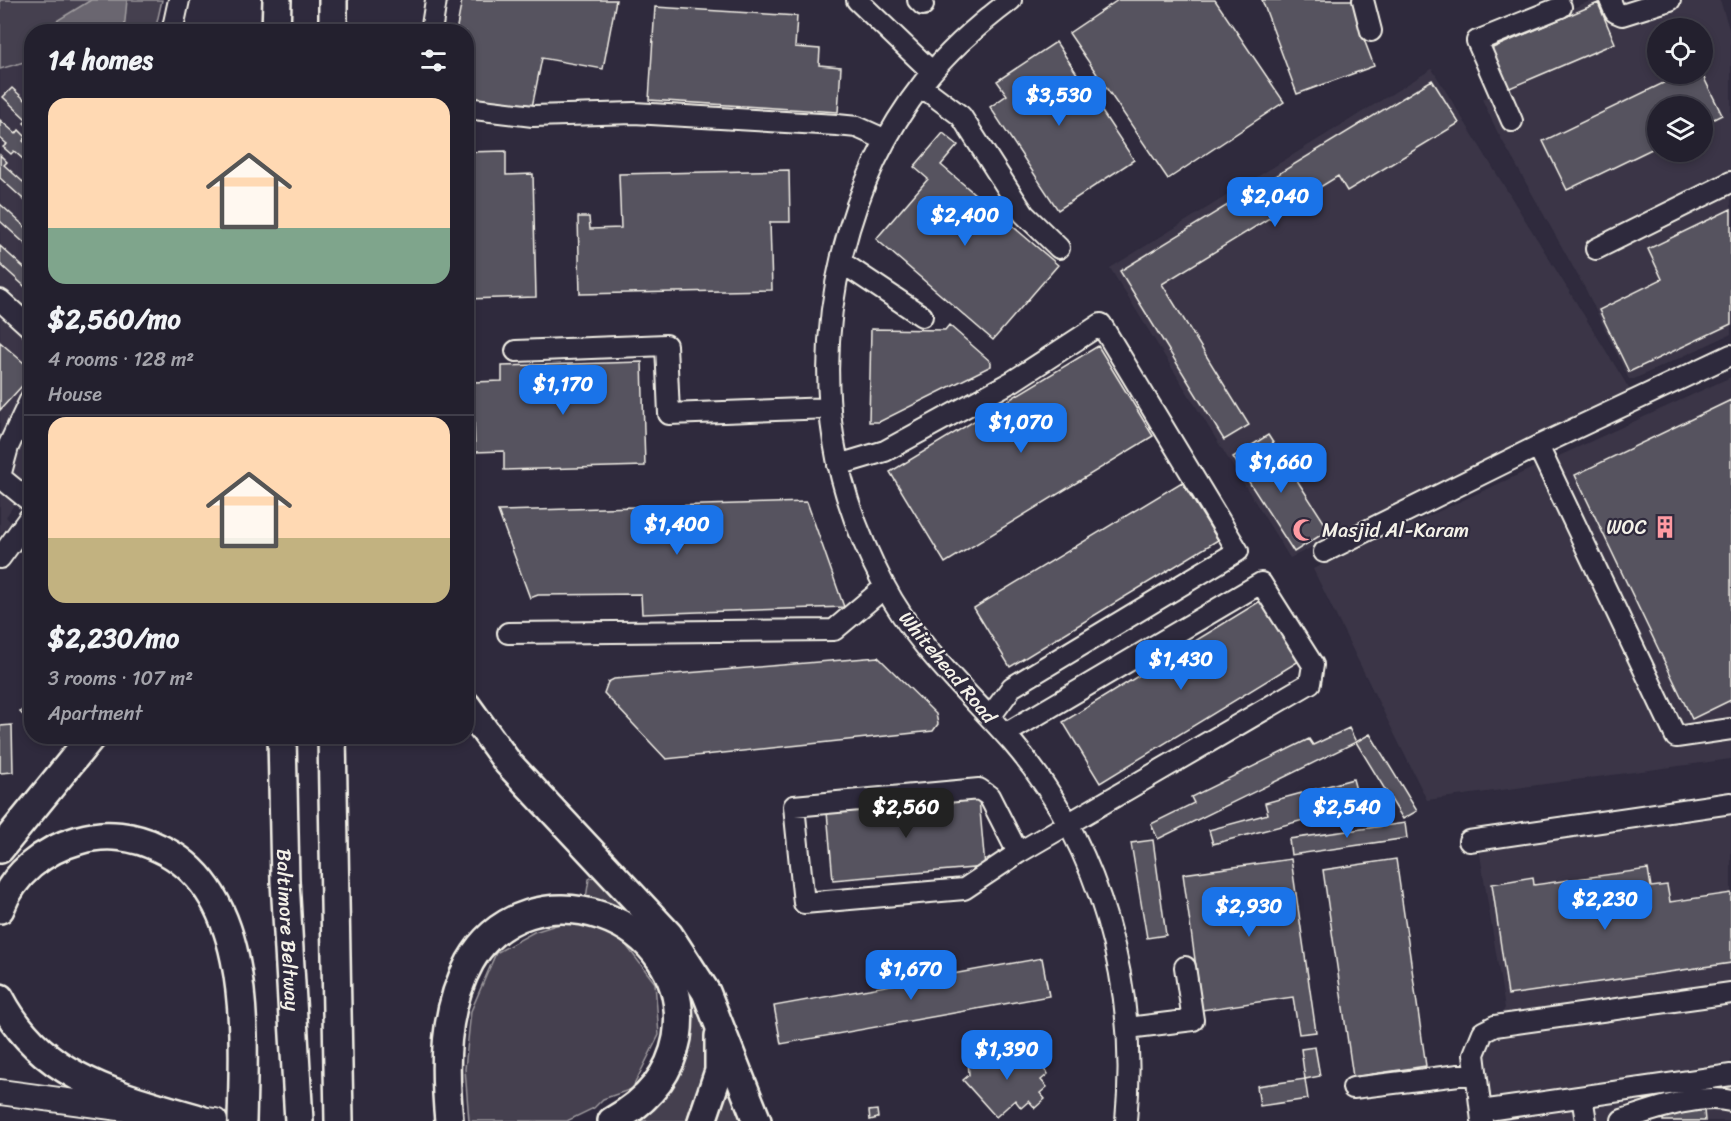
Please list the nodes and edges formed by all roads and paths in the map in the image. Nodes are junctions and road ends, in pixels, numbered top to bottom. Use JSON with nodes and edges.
{"nodes":[{"id":1,"x":179,"y":0,"type":"edge"},
{"id":2,"x":277,"y":0,"type":"edge"},
{"id":3,"x":333,"y":0,"type":"edge"},
{"id":4,"x":436,"y":0,"type":"edge"},
{"id":5,"x":1011,"y":0,"type":"edge"},
{"id":6,"x":1363,"y":0,"type":"edge"},
{"id":7,"x":1610,"y":0,"type":"edge"},
{"id":8,"x":1670,"y":0,"type":"edge"},
{"id":9,"x":864,"y":3,"type":"edge"},
{"id":10,"x":1562,"y":7,"type":"dead end"},
{"id":11,"x":174,"y":24,"type":"edge"},
{"id":12,"x":276,"y":24,"type":"edge"},
{"id":13,"x":333,"y":24,"type":"edge"},
{"id":14,"x":432,"y":24,"type":"edge"},
{"id":15,"x":1371,"y":31,"type":"dead end"},
{"id":16,"x":927,"y":79,"type":"junction"},
{"id":17,"x":474,"y":109,"type":"edge"},
{"id":18,"x":1512,"y":121,"type":"dead end"},
{"id":19,"x":886,"y":140,"type":"junction"},
{"id":20,"x":1731,"y":182,"type":"edge"},
{"id":21,"x":1059,"y":248,"type":"dead end"},
{"id":22,"x":1596,"y":249,"type":"dead end"},
{"id":23,"x":841,"y":262,"type":"junction"},
{"id":24,"x":0,"y":300,"type":"edge"},
{"id":25,"x":922,"y":315,"type":"dead end"},
{"id":26,"x":24,"y":322,"type":"edge"},
{"id":27,"x":516,"y":351,"type":"dead end"},
{"id":28,"x":1731,"y":354,"type":"edge"},
{"id":29,"x":830,"y":408,"type":"junction"},
{"id":30,"x":24,"y":413,"type":"edge"},
{"id":31,"x":1538,"y":446,"type":"junction"},
{"id":32,"x":838,"y":465,"type":"junction"},
{"id":33,"x":0,"y":476,"type":"edge"},
{"id":34,"x":24,"y":496,"type":"edge"},
{"id":35,"x":24,"y":525,"type":"edge"},
{"id":36,"x":1324,"y":552,"type":"dead end"},
{"id":37,"x":0,"y":558,"type":"edge"},
{"id":38,"x":885,"y":587,"type":"junction"},
{"id":39,"x":508,"y":633,"type":"dead end"},
{"id":40,"x":474,"y":716,"type":"edge"},
{"id":41,"x":990,"y":717,"type":"junction"},
{"id":42,"x":1731,"y":729,"type":"edge"},
{"id":43,"x":1005,"y":734,"type":"junction"},
{"id":44,"x":85,"y":744,"type":"edge"},
{"id":45,"x":282,"y":744,"type":"edge"},
{"id":46,"x":332,"y":744,"type":"edge"},
{"id":47,"x":1731,"y":803,"type":"edge"},
{"id":48,"x":1068,"y":826,"type":"junction"},
{"id":49,"x":1469,"y":841,"type":"dead end"},
{"id":50,"x":0,"y":849,"type":"edge"},
{"id":51,"x":1018,"y":853,"type":"junction"},
{"id":52,"x":0,"y":909,"type":"edge"},
{"id":53,"x":1185,"y":967,"type":"dead end"},
{"id":54,"x":1731,"y":993,"type":"edge"},
{"id":55,"x":0,"y":998,"type":"edge"},
{"id":56,"x":718,"y":1022,"type":"junction"},
{"id":57,"x":1128,"y":1028,"type":"junction"},
{"id":58,"x":1475,"y":1073,"type":"junction"},
{"id":59,"x":1731,"y":1075,"type":"edge"},
{"id":60,"x":1353,"y":1088,"type":"dead end"},
{"id":61,"x":0,"y":1092,"type":"edge"},
{"id":62,"x":1582,"y":1097,"type":"junction"},
{"id":63,"x":1731,"y":1101,"type":"edge"},
{"id":64,"x":338,"y":1110,"type":"edge"},
{"id":65,"x":1482,"y":1116,"type":"edge"},
{"id":66,"x":207,"y":1120,"type":"edge"},
{"id":67,"x":1622,"y":1120,"type":"edge"},
{"id":68,"x":242,"y":1121,"type":"edge"},
{"id":69,"x":299,"y":1121,"type":"edge"},
{"id":70,"x":449,"y":1121,"type":"edge"},
{"id":71,"x":612,"y":1121,"type":"edge"},
{"id":72,"x":702,"y":1121,"type":"edge"},
{"id":73,"x":757,"y":1121,"type":"edge"},
{"id":74,"x":1126,"y":1121,"type":"edge"},
{"id":75,"x":1586,"y":1121,"type":"edge"}],
"edges":[{"from":1,"to":11,"type":"street"},
{"from":2,"to":12,"type":"highway"},
{"from":3,"to":13,"type":"highway"},
{"from":4,"to":14,"type":"street"},
{"from":5,"to":16,"type":"street","name":"Whitehead Road"},
{"from":6,"to":15,"type":"street"},
{"from":7,"to":8,"type":"street"},
{"from":9,"to":16,"type":"street"},
{"from":10,"to":18,"type":"street"},
{"from":16,"to":19,"type":"street","name":"Whitehead Road"},
{"from":16,"to":21,"type":"street"},
{"from":17,"to":19,"type":"street"},
{"from":19,"to":23,"type":"street","name":"Whitehead Road"},
{"from":20,"to":22,"type":"street"},
{"from":23,"to":25,"type":"street"},
{"from":23,"to":29,"type":"street","name":"Whitehead Road"},
{"from":24,"to":26,"type":"street"},
{"from":27,"to":29,"type":"street"},
{"from":28,"to":31,"type":"street"},
{"from":29,"to":32,"type":"street","name":"Whitehead Road"},
{"from":30,"to":33,"type":"street"},
{"from":31,"to":36,"type":"street"},
{"from":31,"to":42,"type":"street"},
{"from":32,"to":38,"type":"street","name":"Whitehead Road"},
{"from":32,"to":41,"type":"street"},
{"from":33,"to":34,"type":"street"},
{"from":35,"to":37,"type":"street"},
{"from":38,"to":39,"type":"street"},
{"from":38,"to":41,"type":"street","name":"Whitehead Road"},
{"from":40,"to":56,"type":"highway"},
{"from":41,"to":43,"type":"street","name":"Whitehead Road"},
{"from":43,"to":48,"type":"street","name":"Whitehead Road"},
{"from":43,"to":48,"type":"street"},
{"from":44,"to":50,"type":"highway"},
{"from":45,"to":69,"type":"highway","name":"Baltimore Beltway"},
{"from":46,"to":64,"type":"highway"},
{"from":47,"to":49,"type":"street"},
{"from":48,"to":51,"type":"street"},
{"from":48,"to":57,"type":"street","name":"Whitehead Road"},
{"from":51,"to":51,"type":"street"},
{"from":52,"to":68,"type":"highway"},
{"from":53,"to":57,"type":"street"},
{"from":54,"to":58,"type":"street"},
{"from":55,"to":66,"type":"highway"},
{"from":56,"to":72,"type":"highway"},
{"from":56,"to":73,"type":"highway"},
{"from":57,"to":74,"type":"street","name":"Whitehead Road"},
{"from":58,"to":60,"type":"street"},
{"from":58,"to":65,"type":"street"},
{"from":59,"to":62,"type":"street"},
{"from":61,"to":66,"type":"main road"},
{"from":62,"to":65,"type":"street"},
{"from":62,"to":75,"type":"street"},
{"from":63,"to":67,"type":"street"},
{"from":70,"to":71,"type":"highway"}]}
